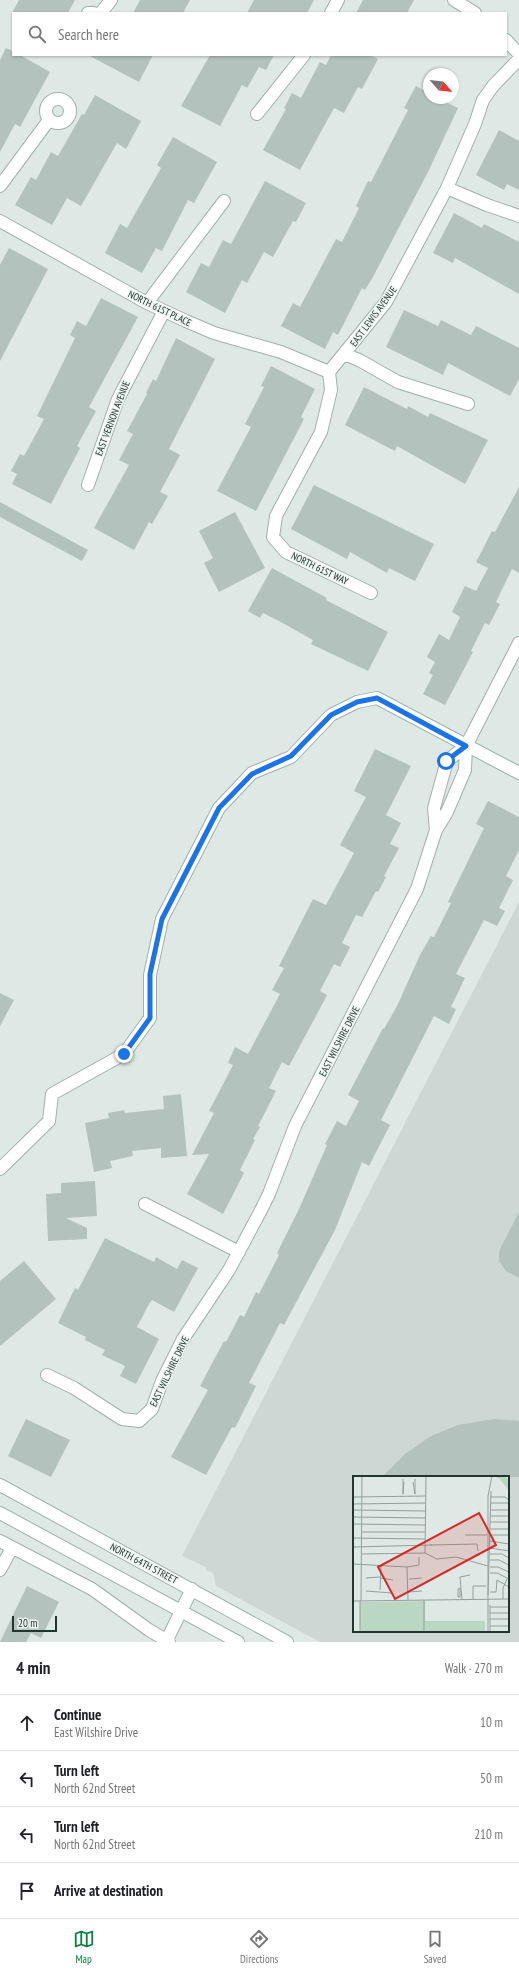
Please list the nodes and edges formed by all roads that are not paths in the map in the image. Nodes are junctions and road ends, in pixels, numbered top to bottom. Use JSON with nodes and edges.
{"nodes":[{"id":1,"x":111,"y":0,"type":"edge"},
{"id":2,"x":338,"y":0,"type":"edge"},
{"id":3,"x":454,"y":0,"type":"edge"},
{"id":4,"x":102,"y":12,"type":"edge"},
{"id":5,"x":331,"y":12,"type":"edge"},
{"id":6,"x":473,"y":12,"type":"edge"},
{"id":7,"x":507,"y":41,"type":"edge"},
{"id":8,"x":519,"y":54,"type":"edge"},
{"id":9,"x":303,"y":56,"type":"edge"},
{"id":10,"x":519,"y":59,"type":"edge"},
{"id":11,"x":257,"y":114,"type":"dead end"},
{"id":12,"x":49,"y":120,"type":"dead end"},
{"id":13,"x":0,"y":186,"type":"edge"},
{"id":14,"x":447,"y":188,"type":"junction"},
{"id":15,"x":224,"y":201,"type":"dead end"},
{"id":16,"x":519,"y":216,"type":"edge"},
{"id":17,"x":0,"y":221,"type":"edge"},
{"id":18,"x":147,"y":303,"type":"junction"},
{"id":19,"x":164,"y":311,"type":"junction"},
{"id":20,"x":344,"y":354,"type":"junction"},
{"id":21,"x":329,"y":372,"type":"junction"},
{"id":22,"x":468,"y":404,"type":"dead end"},
{"id":23,"x":88,"y":485,"type":"dead end"},
{"id":24,"x":371,"y":594,"type":"dead end"},
{"id":25,"x":519,"y":643,"type":"edge"},
{"id":26,"x":466,"y":746,"type":"junction"},
{"id":27,"x":519,"y":773,"type":"edge"},
{"id":28,"x":436,"y":830,"type":"junction"},
{"id":29,"x":0,"y":1169,"type":"edge"},
{"id":30,"x":145,"y":1204,"type":"dead end"},
{"id":31,"x":239,"y":1252,"type":"junction"},
{"id":32,"x":47,"y":1375,"type":"dead end"},
{"id":33,"x":0,"y":1485,"type":"edge"},
{"id":34,"x":0,"y":1513,"type":"edge"},
{"id":35,"x":0,"y":1541,"type":"edge"},
{"id":36,"x":12,"y":1548,"type":"junction"},
{"id":37,"x":0,"y":1570,"type":"edge"},
{"id":38,"x":192,"y":1589,"type":"junction"},
{"id":39,"x":181,"y":1611,"type":"junction"},
{"id":40,"x":167,"y":1642,"type":"edge"},
{"id":41,"x":238,"y":1642,"type":"edge"},
{"id":42,"x":288,"y":1642,"type":"edge"}],
"edges":[{"from":1,"to":4,"type":"street"},
{"from":2,"to":5,"type":"street"},
{"from":3,"to":6,"type":"street"},
{"from":7,"to":8,"type":"street"},
{"from":9,"to":11,"type":"street"},
{"from":10,"to":14,"type":"street","name":"EAST LEWIS AVENUE"},
{"from":12,"to":13,"type":"street"},
{"from":14,"to":16,"type":"street"},
{"from":14,"to":20,"type":"street","name":"EAST LEWIS AVENUE"},
{"from":15,"to":18,"type":"street"},
{"from":17,"to":18,"type":"street","name":"NORTH 61ST PLACE"},
{"from":18,"to":19,"type":"street","name":"NORTH 61ST PLACE"},
{"from":19,"to":21,"type":"street","name":"NORTH 61ST PLACE"},
{"from":19,"to":23,"type":"street","name":"EAST VERNON AVENUE"},
{"from":20,"to":21,"type":"street","name":"EAST LEWIS AVENUE"},
{"from":20,"to":22,"type":"street"},
{"from":21,"to":24,"type":"street","name":"NORTH 61ST WAY"},
{"from":25,"to":26,"type":"street","name":"EAST WILSHIRE DRIVE"},
{"from":26,"to":27,"type":"street"},
{"from":26,"to":28,"type":"street","name":"EAST WILSHIRE DRIVE"},
{"from":26,"to":28,"type":"street","name":"EAST WILSHIRE DRIVE"},
{"from":26,"to":29,"type":"street"},
{"from":28,"to":31,"type":"street","name":"EAST WILSHIRE DRIVE"},
{"from":30,"to":31,"type":"street"},
{"from":31,"to":32,"type":"street","name":"EAST WILSHIRE DRIVE"},
{"from":33,"to":38,"type":"street","name":"NORTH 64TH STREET"},
{"from":34,"to":39,"type":"street"},
{"from":35,"to":36,"type":"street"},
{"from":36,"to":37,"type":"street"},
{"from":36,"to":40,"type":"street"},
{"from":38,"to":39,"type":"street"},
{"from":38,"to":42,"type":"street","name":"NORTH 64TH STREET"},
{"from":39,"to":40,"type":"street"},
{"from":39,"to":41,"type":"street"}]}
